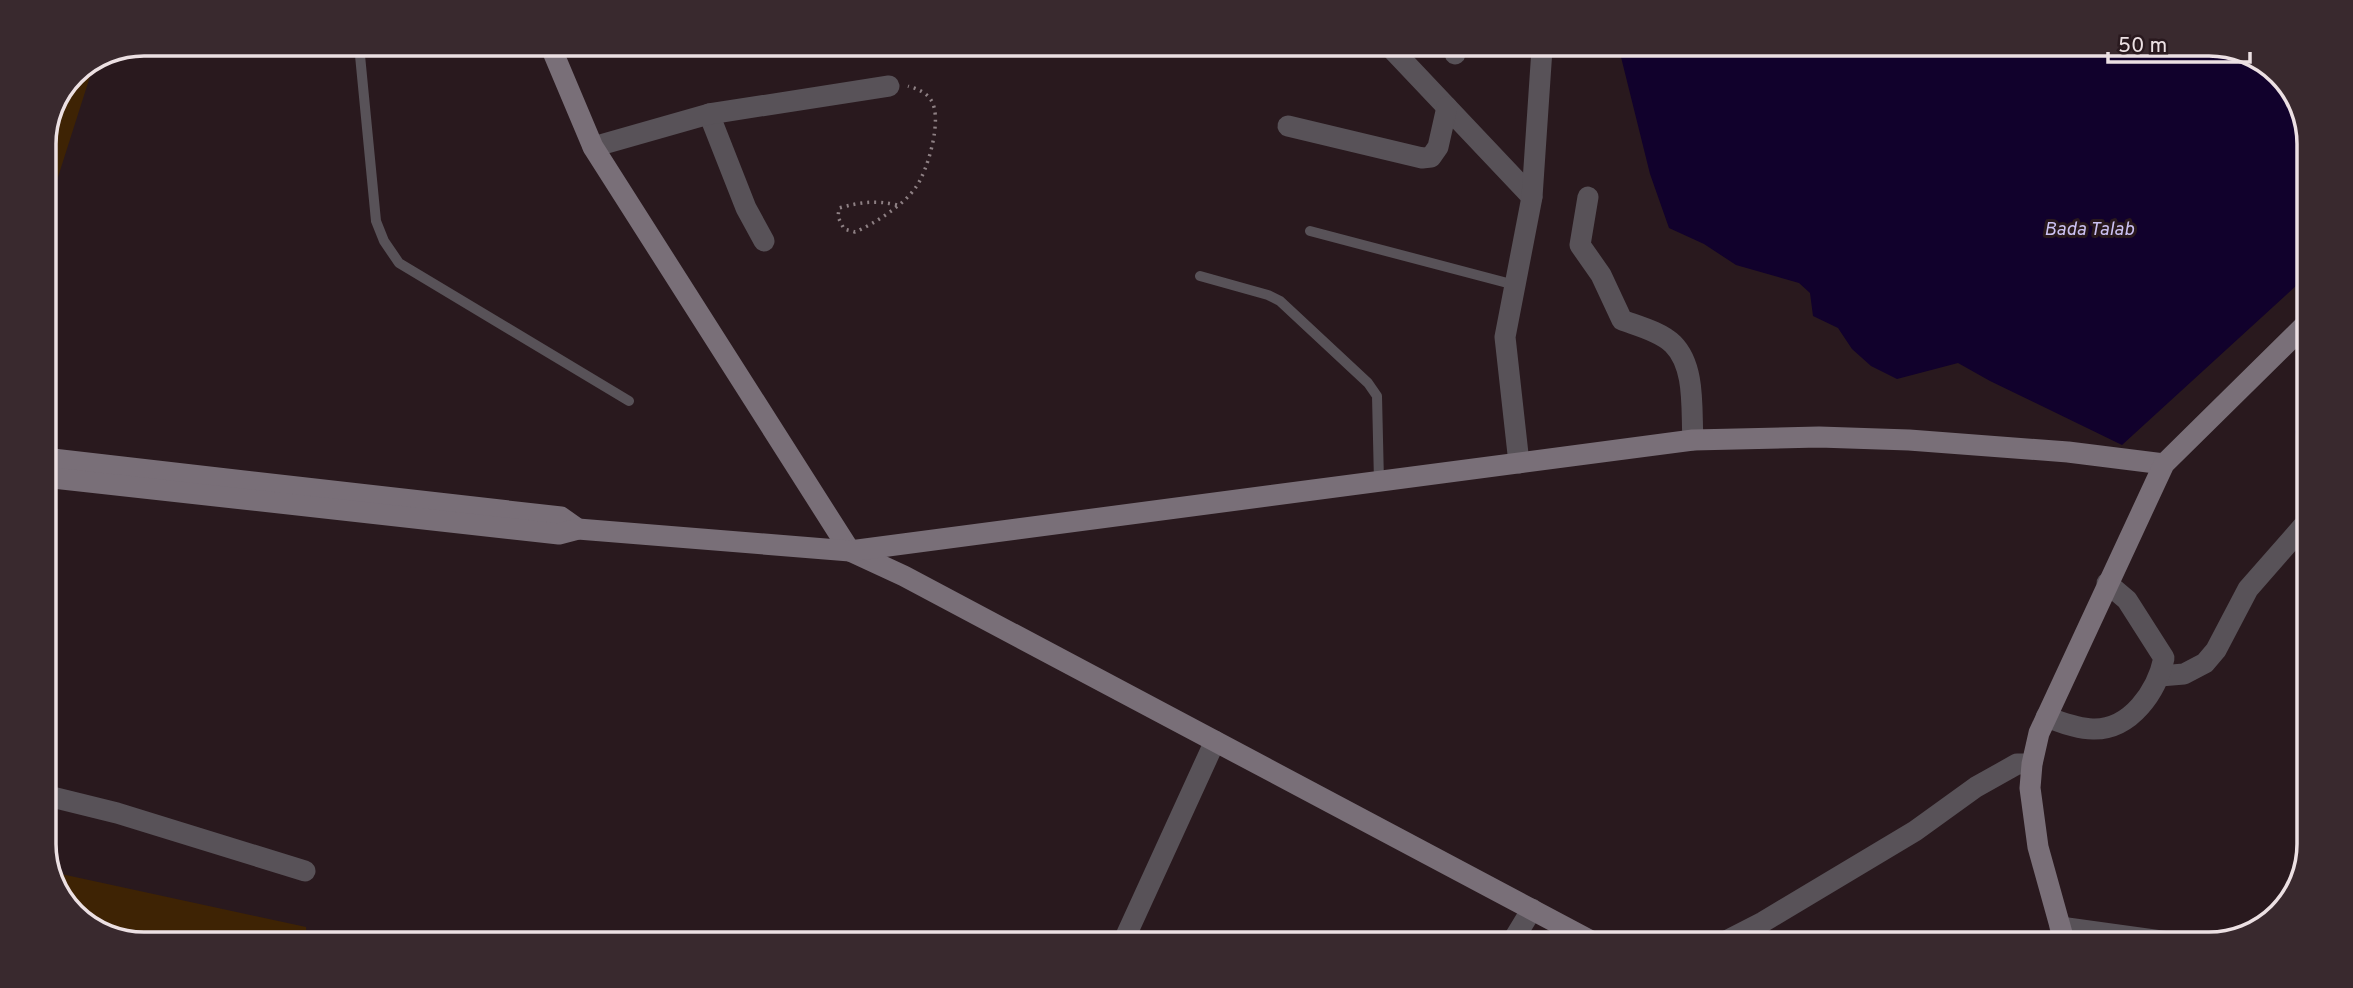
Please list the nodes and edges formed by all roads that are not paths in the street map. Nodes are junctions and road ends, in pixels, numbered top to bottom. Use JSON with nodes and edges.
{"nodes":[{"id":1,"x":360,"y":56,"type":"edge"},
{"id":2,"x":555,"y":56,"type":"edge"},
{"id":3,"x":1399,"y":56,"type":"edge"},
{"id":4,"x":1542,"y":56,"type":"edge"},
{"id":5,"x":889,"y":86,"type":"road end"},
{"id":6,"x":1447,"y":107,"type":"junction"},
{"id":7,"x":709,"y":114,"type":"junction"},
{"id":8,"x":1288,"y":126,"type":"dead end"},
{"id":9,"x":593,"y":147,"type":"junction"},
{"id":10,"x":1532,"y":197,"type":"junction"},
{"id":11,"x":1588,"y":197,"type":"dead end"},
{"id":12,"x":1310,"y":231,"type":"dead end"},
{"id":13,"x":764,"y":241,"type":"dead end"},
{"id":14,"x":1200,"y":276,"type":"dead end"},
{"id":15,"x":1515,"y":285,"type":"junction"},
{"id":16,"x":2297,"y":333,"type":"edge"},
{"id":17,"x":629,"y":401,"type":"dead end"},
{"id":18,"x":1693,"y":440,"type":"junction"},
{"id":19,"x":56,"y":459,"type":"edge"},
{"id":20,"x":1519,"y":463,"type":"junction"},
{"id":21,"x":2164,"y":464,"type":"junction"},
{"id":22,"x":56,"y":478,"type":"edge"},
{"id":23,"x":1379,"y":482,"type":"junction"},
{"id":24,"x":579,"y":529,"type":"junction"},
{"id":25,"x":2297,"y":533,"type":"edge"},
{"id":26,"x":850,"y":551,"type":"junction"},
{"id":27,"x":2108,"y":583,"type":"junction"},
{"id":28,"x":2160,"y":676,"type":"junction"},
{"id":29,"x":2046,"y":717,"type":"junction"},
{"id":30,"x":1215,"y":741,"type":"junction"},
{"id":31,"x":2032,"y":764,"type":"junction"},
{"id":32,"x":56,"y":798,"type":"edge"},
{"id":33,"x":305,"y":871,"type":"dead end"},
{"id":34,"x":1532,"y":909,"type":"junction"},
{"id":35,"x":1128,"y":932,"type":"edge"},
{"id":36,"x":1518,"y":932,"type":"edge"},
{"id":37,"x":1575,"y":932,"type":"edge"},
{"id":38,"x":1747,"y":932,"type":"edge"},
{"id":39,"x":2062,"y":932,"type":"edge"}],
"edges":[{"from":1,"to":17,"type":"lane"},
{"from":2,"to":9,"type":"main road"},
{"from":3,"to":6,"type":"street"},
{"from":4,"to":10,"type":"street"},
{"from":5,"to":7,"type":"street"},
{"from":6,"to":8,"type":"street"},
{"from":6,"to":10,"type":"street"},
{"from":7,"to":9,"type":"street"},
{"from":7,"to":13,"type":"street"},
{"from":9,"to":26,"type":"main road"},
{"from":10,"to":15,"type":"street"},
{"from":11,"to":18,"type":"street"},
{"from":12,"to":15,"type":"lane"},
{"from":14,"to":23,"type":"lane"},
{"from":15,"to":20,"type":"street"},
{"from":16,"to":21,"type":"main road"},
{"from":18,"to":20,"type":"main road"},
{"from":18,"to":21,"type":"main road"},
{"from":19,"to":24,"type":"main road"},
{"from":20,"to":23,"type":"main road"},
{"from":21,"to":27,"type":"main road"},
{"from":22,"to":24,"type":"main road"},
{"from":23,"to":26,"type":"main road"},
{"from":24,"to":26,"type":"main road"},
{"from":25,"to":28,"type":"street"},
{"from":26,"to":30,"type":"main road"},
{"from":27,"to":28,"type":"street"},
{"from":27,"to":29,"type":"main road"},
{"from":28,"to":29,"type":"street"},
{"from":29,"to":31,"type":"main road"},
{"from":30,"to":34,"type":"main road"},
{"from":30,"to":35,"type":"street"},
{"from":31,"to":38,"type":"street"},
{"from":31,"to":39,"type":"main road"},
{"from":32,"to":33,"type":"street"},
{"from":34,"to":36,"type":"street"},
{"from":34,"to":37,"type":"main road"}]}
